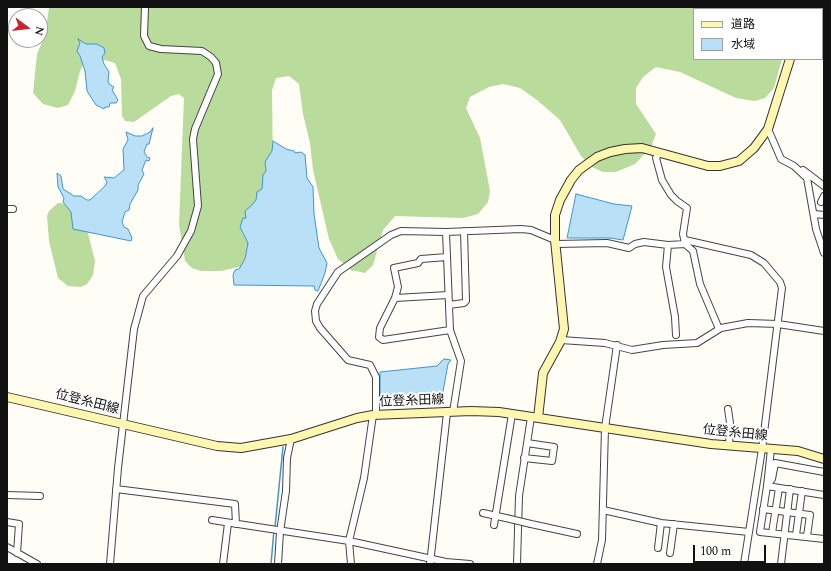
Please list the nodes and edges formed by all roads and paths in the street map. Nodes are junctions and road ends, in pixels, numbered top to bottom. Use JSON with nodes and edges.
{"nodes":[{"id":1,"x":145,"y":7,"type":"edge"},
{"id":2,"x":790,"y":60,"type":"edge"},
{"id":3,"x":768,"y":129,"type":"junction"},
{"id":4,"x":659,"y":153,"type":"junction"},
{"id":5,"x":794,"y":166,"type":"junction"},
{"id":6,"x":824,"y":186,"type":"edge"},
{"id":7,"x":814,"y":214,"type":"junction"},
{"id":8,"x":824,"y":215,"type":"edge"},
{"id":9,"x":464,"y":231,"type":"junction"},
{"id":10,"x":446,"y":232,"type":"junction"},
{"id":11,"x":555,"y":242,"type":"junction"},
{"id":12,"x":685,"y":242,"type":"junction"},
{"id":13,"x":668,"y":245,"type":"junction"},
{"id":14,"x":824,"y":253,"type":"edge"},
{"id":15,"x":447,"y":257,"type":"junction"},
{"id":16,"x":448,"y":295,"type":"junction"},
{"id":17,"x":395,"y":298,"type":"junction"},
{"id":18,"x":449,"y":305,"type":"junction"},
{"id":19,"x":778,"y":324,"type":"junction"},
{"id":20,"x":719,"y":329,"type":"junction"},
{"id":21,"x":450,"y":330,"type":"junction"},
{"id":22,"x":824,"y":331,"type":"edge"},
{"id":23,"x":676,"y":335,"type":"dead end"},
{"id":24,"x":561,"y":340,"type":"junction"},
{"id":25,"x":617,"y":345,"type":"junction"},
{"id":26,"x":7,"y":397,"type":"edge"},
{"id":27,"x":728,"y":409,"type":"dead end"},
{"id":28,"x":450,"y":412,"type":"junction"},
{"id":29,"x":512,"y":414,"type":"junction"},
{"id":30,"x":375,"y":415,"type":"junction"},
{"id":31,"x":534,"y":417,"type":"junction"},
{"id":32,"x":123,"y":425,"type":"junction"},
{"id":33,"x":605,"y":428,"type":"junction"},
{"id":34,"x":291,"y":439,"type":"junction"},
{"id":35,"x":527,"y":443,"type":"junction"},
{"id":36,"x":729,"y":446,"type":"junction"},
{"id":37,"x":762,"y":449,"type":"junction"},
{"id":38,"x":771,"y":449,"type":"junction"},
{"id":39,"x":524,"y":458,"type":"junction"},
{"id":40,"x":824,"y":459,"type":"edge"},
{"id":41,"x":824,"y":472,"type":"edge"},
{"id":42,"x":767,"y":486,"type":"junction"},
{"id":43,"x":779,"y":488,"type":"junction"},
{"id":44,"x":790,"y":489,"type":"junction"},
{"id":45,"x":116,"y":490,"type":"junction"},
{"id":46,"x":802,"y":491,"type":"junction"},
{"id":47,"x":7,"y":495,"type":"edge"},
{"id":48,"x":824,"y":495,"type":"edge"},
{"id":49,"x":40,"y":496,"type":"dead end"},
{"id":50,"x":764,"y":509,"type":"junction"},
{"id":51,"x":602,"y":510,"type":"junction"},
{"id":52,"x":776,"y":510,"type":"junction"},
{"id":53,"x":788,"y":512,"type":"junction"},
{"id":54,"x":483,"y":513,"type":"dead end"},
{"id":55,"x":799,"y":513,"type":"junction"},
{"id":56,"x":495,"y":516,"type":"junction"},
{"id":57,"x":212,"y":520,"type":"dead end"},
{"id":58,"x":7,"y":522,"type":"edge"},
{"id":59,"x":228,"y":523,"type":"junction"},
{"id":60,"x":661,"y":523,"type":"junction"},
{"id":61,"x":236,"y":524,"type":"junction"},
{"id":62,"x":674,"y":524,"type":"junction"},
{"id":63,"x":494,"y":525,"type":"dead end"},
{"id":64,"x":280,"y":532,"type":"junction"},
{"id":65,"x":749,"y":532,"type":"junction"},
{"id":66,"x":772,"y":533,"type":"junction"},
{"id":67,"x":577,"y":534,"type":"dead end"},
{"id":68,"x":785,"y":534,"type":"junction"},
{"id":69,"x":796,"y":535,"type":"junction"},
{"id":70,"x":807,"y":536,"type":"junction"},
{"id":71,"x":824,"y":539,"type":"edge"},
{"id":72,"x":349,"y":541,"type":"junction"},
{"id":73,"x":7,"y":547,"type":"edge"},
{"id":74,"x":658,"y":548,"type":"dead end"},
{"id":75,"x":17,"y":553,"type":"junction"},
{"id":76,"x":670,"y":553,"type":"dead end"},
{"id":77,"x":430,"y":561,"type":"edge"},
{"id":78,"x":37,"y":564,"type":"edge"},
{"id":79,"x":110,"y":564,"type":"edge"},
{"id":80,"x":223,"y":564,"type":"edge"},
{"id":81,"x":278,"y":564,"type":"edge"},
{"id":82,"x":351,"y":564,"type":"edge"},
{"id":83,"x":470,"y":564,"type":"edge"},
{"id":84,"x":517,"y":564,"type":"edge"},
{"id":85,"x":597,"y":564,"type":"edge"},
{"id":86,"x":744,"y":564,"type":"edge"},
{"id":87,"x":780,"y":564,"type":"edge"}],
"edges":[{"from":1,"to":32,"type":"street"},
{"from":2,"to":3,"type":"main road"},
{"from":3,"to":4,"type":"main road"},
{"from":3,"to":5,"type":"street"},
{"from":4,"to":11,"type":"main road"},
{"from":4,"to":12,"type":"street"},
{"from":5,"to":6,"type":"street"},
{"from":5,"to":7,"type":"street"},
{"from":7,"to":8,"type":"street"},
{"from":7,"to":14,"type":"street"},
{"from":9,"to":10,"type":"street"},
{"from":9,"to":11,"type":"street"},
{"from":9,"to":18,"type":"street"},
{"from":10,"to":15,"type":"street"},
{"from":10,"to":30,"type":"street"},
{"from":11,"to":13,"type":"street"},
{"from":11,"to":24,"type":"main road"},
{"from":12,"to":13,"type":"street"},
{"from":12,"to":19,"type":"street"},
{"from":12,"to":20,"type":"street"},
{"from":13,"to":23,"type":"street"},
{"from":15,"to":16,"type":"street"},
{"from":15,"to":17,"type":"street"},
{"from":16,"to":17,"type":"street"},
{"from":16,"to":18,"type":"street"},
{"from":17,"to":21,"type":"street"},
{"from":18,"to":21,"type":"street"},
{"from":19,"to":20,"type":"street"},
{"from":19,"to":22,"type":"street"},
{"from":19,"to":37,"type":"street"},
{"from":20,"to":25,"type":"street"},
{"from":21,"to":28,"type":"street"},
{"from":24,"to":25,"type":"street"},
{"from":24,"to":31,"type":"main road"},
{"from":25,"to":33,"type":"street"},
{"from":26,"to":32,"type":"main road","name":"位登糸田線"},
{"from":27,"to":36,"type":"street"},
{"from":28,"to":29,"type":"main road","name":"位登糸田線"},
{"from":28,"to":30,"type":"main road","name":"位登糸田線"},
{"from":28,"to":77,"type":"street"},
{"from":29,"to":31,"type":"main road","name":"位登糸田線"},
{"from":29,"to":56,"type":"street"},
{"from":30,"to":34,"type":"main road","name":"位登糸田線"},
{"from":30,"to":72,"type":"street"},
{"from":31,"to":33,"type":"main road","name":"位登糸田線"},
{"from":31,"to":35,"type":"street"},
{"from":32,"to":34,"type":"main road","name":"位登糸田線"},
{"from":32,"to":45,"type":"street"},
{"from":33,"to":36,"type":"main road","name":"位登糸田線"},
{"from":33,"to":51,"type":"street"},
{"from":34,"to":64,"type":"street"},
{"from":35,"to":39,"type":"street"},
{"from":35,"to":39,"type":"street"},
{"from":36,"to":37,"type":"main road","name":"位登糸田線"},
{"from":37,"to":38,"type":"main road","name":"位登糸田線"},
{"from":37,"to":65,"type":"street"},
{"from":38,"to":40,"type":"main road","name":"位登糸田線"},
{"from":38,"to":42,"type":"street"},
{"from":39,"to":84,"type":"street"},
{"from":41,"to":42,"type":"street"},
{"from":42,"to":43,"type":"street"},
{"from":42,"to":50,"type":"street"},
{"from":43,"to":44,"type":"street"},
{"from":43,"to":52,"type":"street"},
{"from":44,"to":46,"type":"street"},
{"from":44,"to":53,"type":"street"},
{"from":45,"to":61,"type":"street"},
{"from":45,"to":79,"type":"street"},
{"from":46,"to":48,"type":"street"},
{"from":46,"to":55,"type":"street"},
{"from":47,"to":49,"type":"street"},
{"from":50,"to":52,"type":"street"},
{"from":50,"to":66,"type":"street"},
{"from":51,"to":60,"type":"street"},
{"from":51,"to":85,"type":"street"},
{"from":52,"to":53,"type":"street"},
{"from":52,"to":66,"type":"street"},
{"from":53,"to":55,"type":"street"},
{"from":53,"to":68,"type":"street"},
{"from":54,"to":56,"type":"street"},
{"from":55,"to":69,"type":"street"},
{"from":55,"to":70,"type":"street"},
{"from":56,"to":63,"type":"street"},
{"from":56,"to":67,"type":"street","bridge":true},
{"from":57,"to":59,"type":"street"},
{"from":58,"to":75,"type":"street"},
{"from":59,"to":61,"type":"street"},
{"from":59,"to":80,"type":"street"},
{"from":60,"to":62,"type":"street"},
{"from":60,"to":74,"type":"street"},
{"from":61,"to":64,"type":"street"},
{"from":62,"to":65,"type":"street"},
{"from":62,"to":76,"type":"street"},
{"from":64,"to":72,"type":"street"},
{"from":64,"to":81,"type":"street"},
{"from":65,"to":86,"type":"street"},
{"from":66,"to":68,"type":"street"},
{"from":68,"to":69,"type":"street"},
{"from":68,"to":87,"type":"street"},
{"from":69,"to":70,"type":"street"},
{"from":70,"to":71,"type":"street"},
{"from":72,"to":77,"type":"street"},
{"from":72,"to":82,"type":"street"},
{"from":73,"to":75,"type":"street"},
{"from":75,"to":78,"type":"street"},
{"from":77,"to":83,"type":"street"}]}
